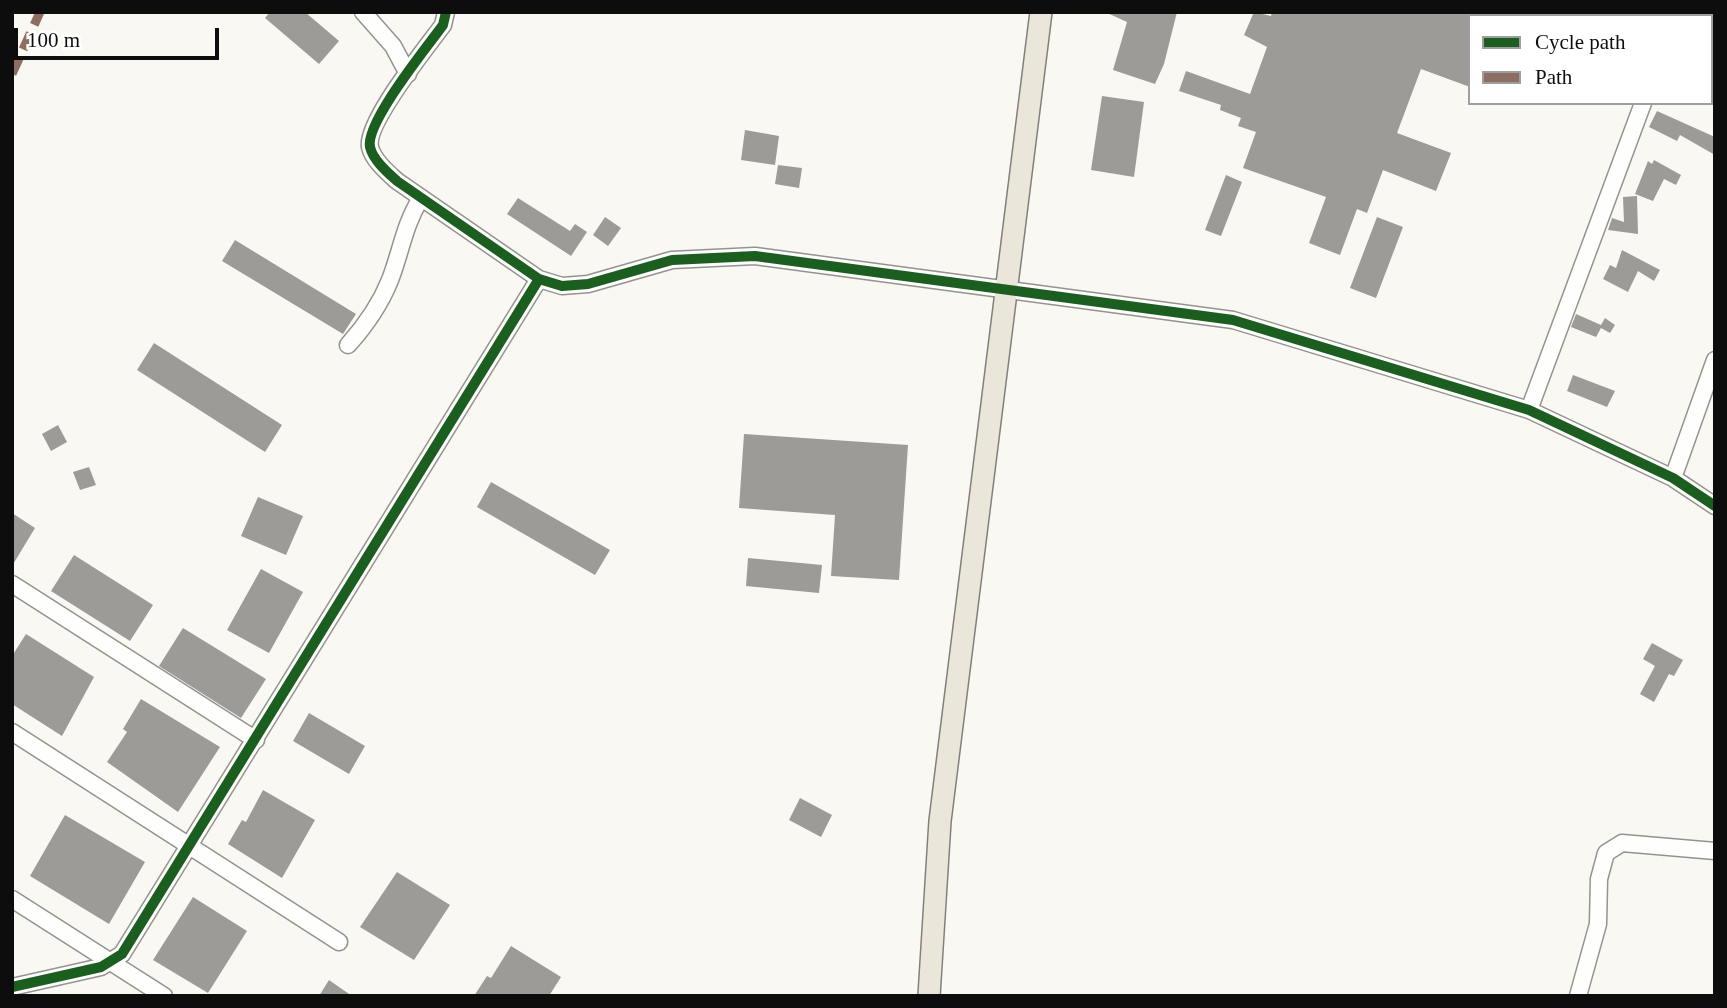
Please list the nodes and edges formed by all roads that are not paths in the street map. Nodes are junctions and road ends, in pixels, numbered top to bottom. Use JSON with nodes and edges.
{"nodes":[{"id":1,"x":363,"y":12,"type":"edge"},
{"id":2,"x":446,"y":12,"type":"edge"},
{"id":3,"x":1041,"y":12,"type":"edge"},
{"id":4,"x":408,"y":74,"type":"junction"},
{"id":5,"x":1642,"y":105,"type":"edge"},
{"id":6,"x":421,"y":198,"type":"junction"},
{"id":7,"x":539,"y":279,"type":"junction"},
{"id":8,"x":1007,"y":292,"type":"junction"},
{"id":9,"x":348,"y":345,"type":"dead end"},
{"id":10,"x":1715,"y":360,"type":"edge"},
{"id":11,"x":1530,"y":410,"type":"junction"},
{"id":12,"x":1673,"y":478,"type":"junction"},
{"id":13,"x":1715,"y":506,"type":"edge"},
{"id":14,"x":12,"y":584,"type":"edge"},
{"id":15,"x":12,"y":732,"type":"edge"},
{"id":16,"x":256,"y":740,"type":"junction"},
{"id":17,"x":189,"y":846,"type":"junction"},
{"id":18,"x":1715,"y":851,"type":"edge"},
{"id":19,"x":12,"y":899,"type":"edge"},
{"id":20,"x":339,"y":942,"type":"dead end"},
{"id":21,"x":109,"y":961,"type":"junction"},
{"id":22,"x":12,"y":987,"type":"edge"},
{"id":23,"x":164,"y":996,"type":"edge"},
{"id":24,"x":929,"y":996,"type":"edge"},
{"id":25,"x":1578,"y":996,"type":"edge"}],
"edges":[{"from":1,"to":4,"type":"street"},
{"from":2,"to":4,"type":"street"},
{"from":3,"to":8,"type":"main road"},
{"from":4,"to":6,"type":"street"},
{"from":5,"to":11,"type":"street"},
{"from":6,"to":7,"type":"street"},
{"from":6,"to":9,"type":"street"},
{"from":7,"to":8,"type":"street"},
{"from":7,"to":16,"type":"street"},
{"from":8,"to":11,"type":"street"},
{"from":8,"to":24,"type":"main road"},
{"from":10,"to":12,"type":"street"},
{"from":11,"to":12,"type":"street"},
{"from":12,"to":13,"type":"street"},
{"from":14,"to":16,"type":"street"},
{"from":15,"to":17,"type":"street"},
{"from":16,"to":17,"type":"street"},
{"from":17,"to":20,"type":"street"},
{"from":17,"to":21,"type":"street"},
{"from":18,"to":25,"type":"street"},
{"from":19,"to":21,"type":"street"},
{"from":21,"to":22,"type":"street"},
{"from":21,"to":23,"type":"street"}]}
